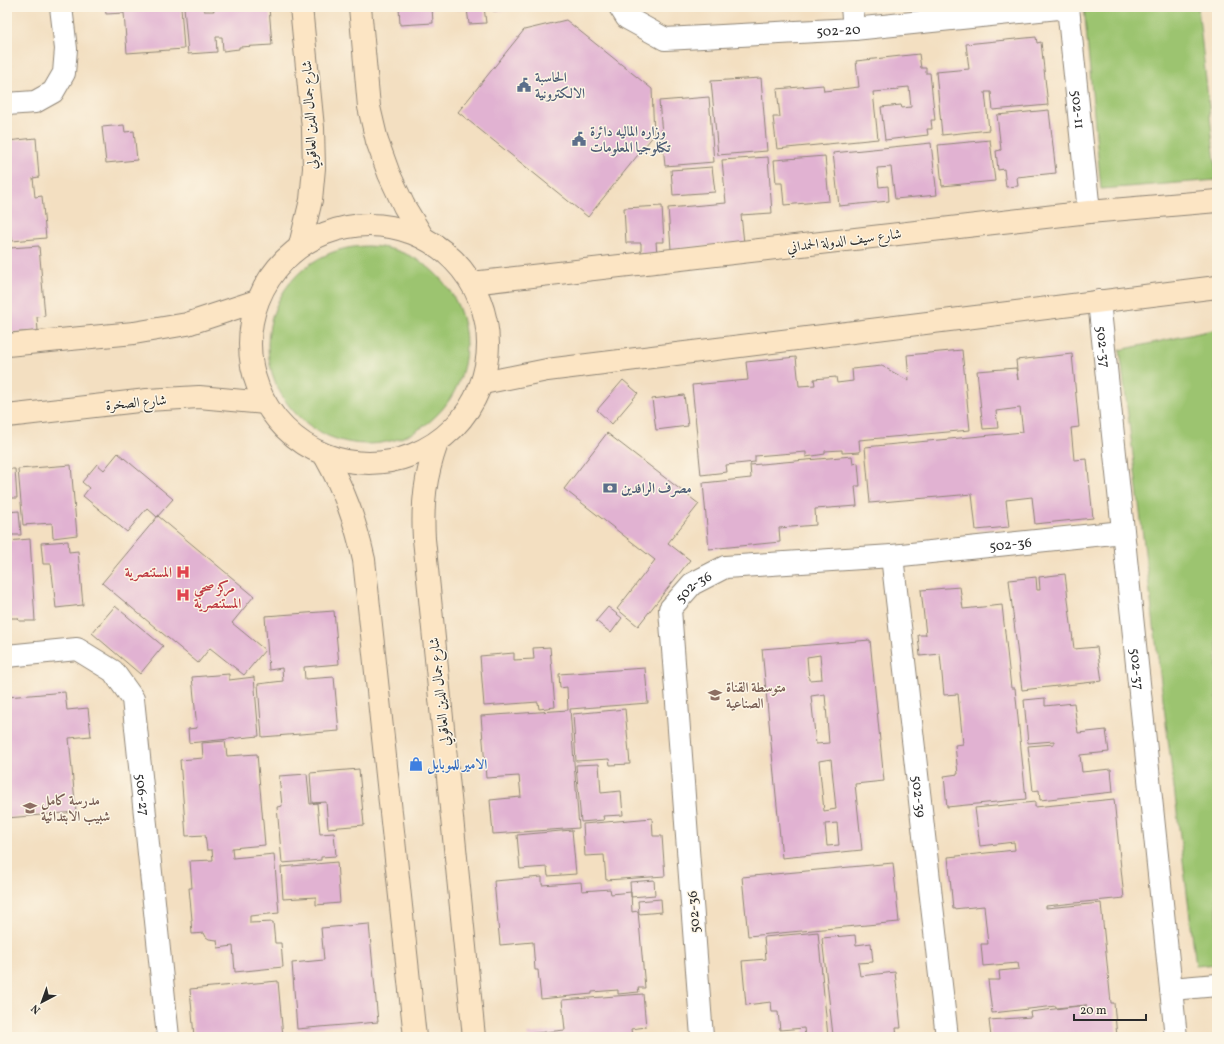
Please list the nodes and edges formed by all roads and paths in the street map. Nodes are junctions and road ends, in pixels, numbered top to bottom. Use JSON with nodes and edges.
{"nodes":[{"id":1,"x":61,"y":7,"type":"edge"},
{"id":2,"x":301,"y":7,"type":"edge"},
{"id":3,"x":360,"y":7,"type":"edge"},
{"id":4,"x":620,"y":7,"type":"edge"},
{"id":5,"x":852,"y":7,"type":"edge"},
{"id":6,"x":1068,"y":7,"type":"edge"},
{"id":7,"x":854,"y":30,"type":"junction"},
{"id":8,"x":7,"y":104,"type":"edge"},
{"id":9,"x":1217,"y":201,"type":"edge"},
{"id":10,"x":1090,"y":212,"type":"junction"},
{"id":11,"x":422,"y":236,"type":"junction"},
{"id":12,"x":300,"y":245,"type":"junction"},
{"id":13,"x":472,"y":282,"type":"junction"},
{"id":14,"x":1217,"y":287,"type":"edge"},
{"id":15,"x":257,"y":301,"type":"junction"},
{"id":16,"x":1099,"y":301,"type":"junction"},
{"id":17,"x":7,"y":345,"type":"edge"},
{"id":18,"x":483,"y":383,"type":"junction"},
{"id":19,"x":265,"y":403,"type":"junction"},
{"id":20,"x":7,"y":416,"type":"edge"},
{"id":21,"x":437,"y":443,"type":"junction"},
{"id":22,"x":325,"y":456,"type":"junction"},
{"id":23,"x":1123,"y":532,"type":"junction"},
{"id":24,"x":892,"y":556,"type":"junction"},
{"id":25,"x":7,"y":656,"type":"edge"},
{"id":26,"x":1217,"y":985,"type":"edge"},
{"id":27,"x":1171,"y":989,"type":"junction"},
{"id":28,"x":168,"y":1037,"type":"edge"},
{"id":29,"x":415,"y":1037,"type":"edge"},
{"id":30,"x":474,"y":1037,"type":"edge"},
{"id":31,"x":702,"y":1037,"type":"edge"},
{"id":32,"x":947,"y":1037,"type":"edge"},
{"id":33,"x":1176,"y":1037,"type":"edge"}],
"edges":[{"from":1,"to":8,"type":"street"},
{"from":2,"to":12,"type":"street","name":"شارع جمال الدين العاقولي"},
{"from":3,"to":11,"type":"street"},
{"from":4,"to":7,"type":"street","name":"502-20"},
{"from":5,"to":7,"type":"street"},
{"from":6,"to":7,"type":"street","name":"502-20"},
{"from":6,"to":10,"type":"street","name":"502-11"},
{"from":9,"to":10,"type":"street","name":"شارع سيف الدولة الحمداني"},
{"from":10,"to":13,"type":"street","name":"شارع سيف الدولة الحمداني"},
{"from":11,"to":12,"type":"street"},
{"from":11,"to":13,"type":"street"},
{"from":12,"to":15,"type":"street"},
{"from":13,"to":18,"type":"street"},
{"from":14,"to":16,"type":"street"},
{"from":15,"to":17,"type":"street"},
{"from":15,"to":19,"type":"street"},
{"from":16,"to":18,"type":"street"},
{"from":16,"to":23,"type":"street","name":"502-37"},
{"from":18,"to":21,"type":"street"},
{"from":19,"to":20,"type":"street","name":"شارع الصخرة"},
{"from":19,"to":22,"type":"street"},
{"from":21,"to":22,"type":"street"},
{"from":21,"to":30,"type":"street","name":"شارع جمال الدين العاقولي"},
{"from":22,"to":29,"type":"street"},
{"from":23,"to":24,"type":"street","name":"502-36"},
{"from":23,"to":27,"type":"street","name":"502-37"},
{"from":24,"to":31,"type":"street","name":"502-36"},
{"from":24,"to":32,"type":"street","name":"502-39"},
{"from":25,"to":28,"type":"street","name":"506-27"},
{"from":26,"to":27,"type":"street"},
{"from":27,"to":33,"type":"street","name":"502-37"}]}
